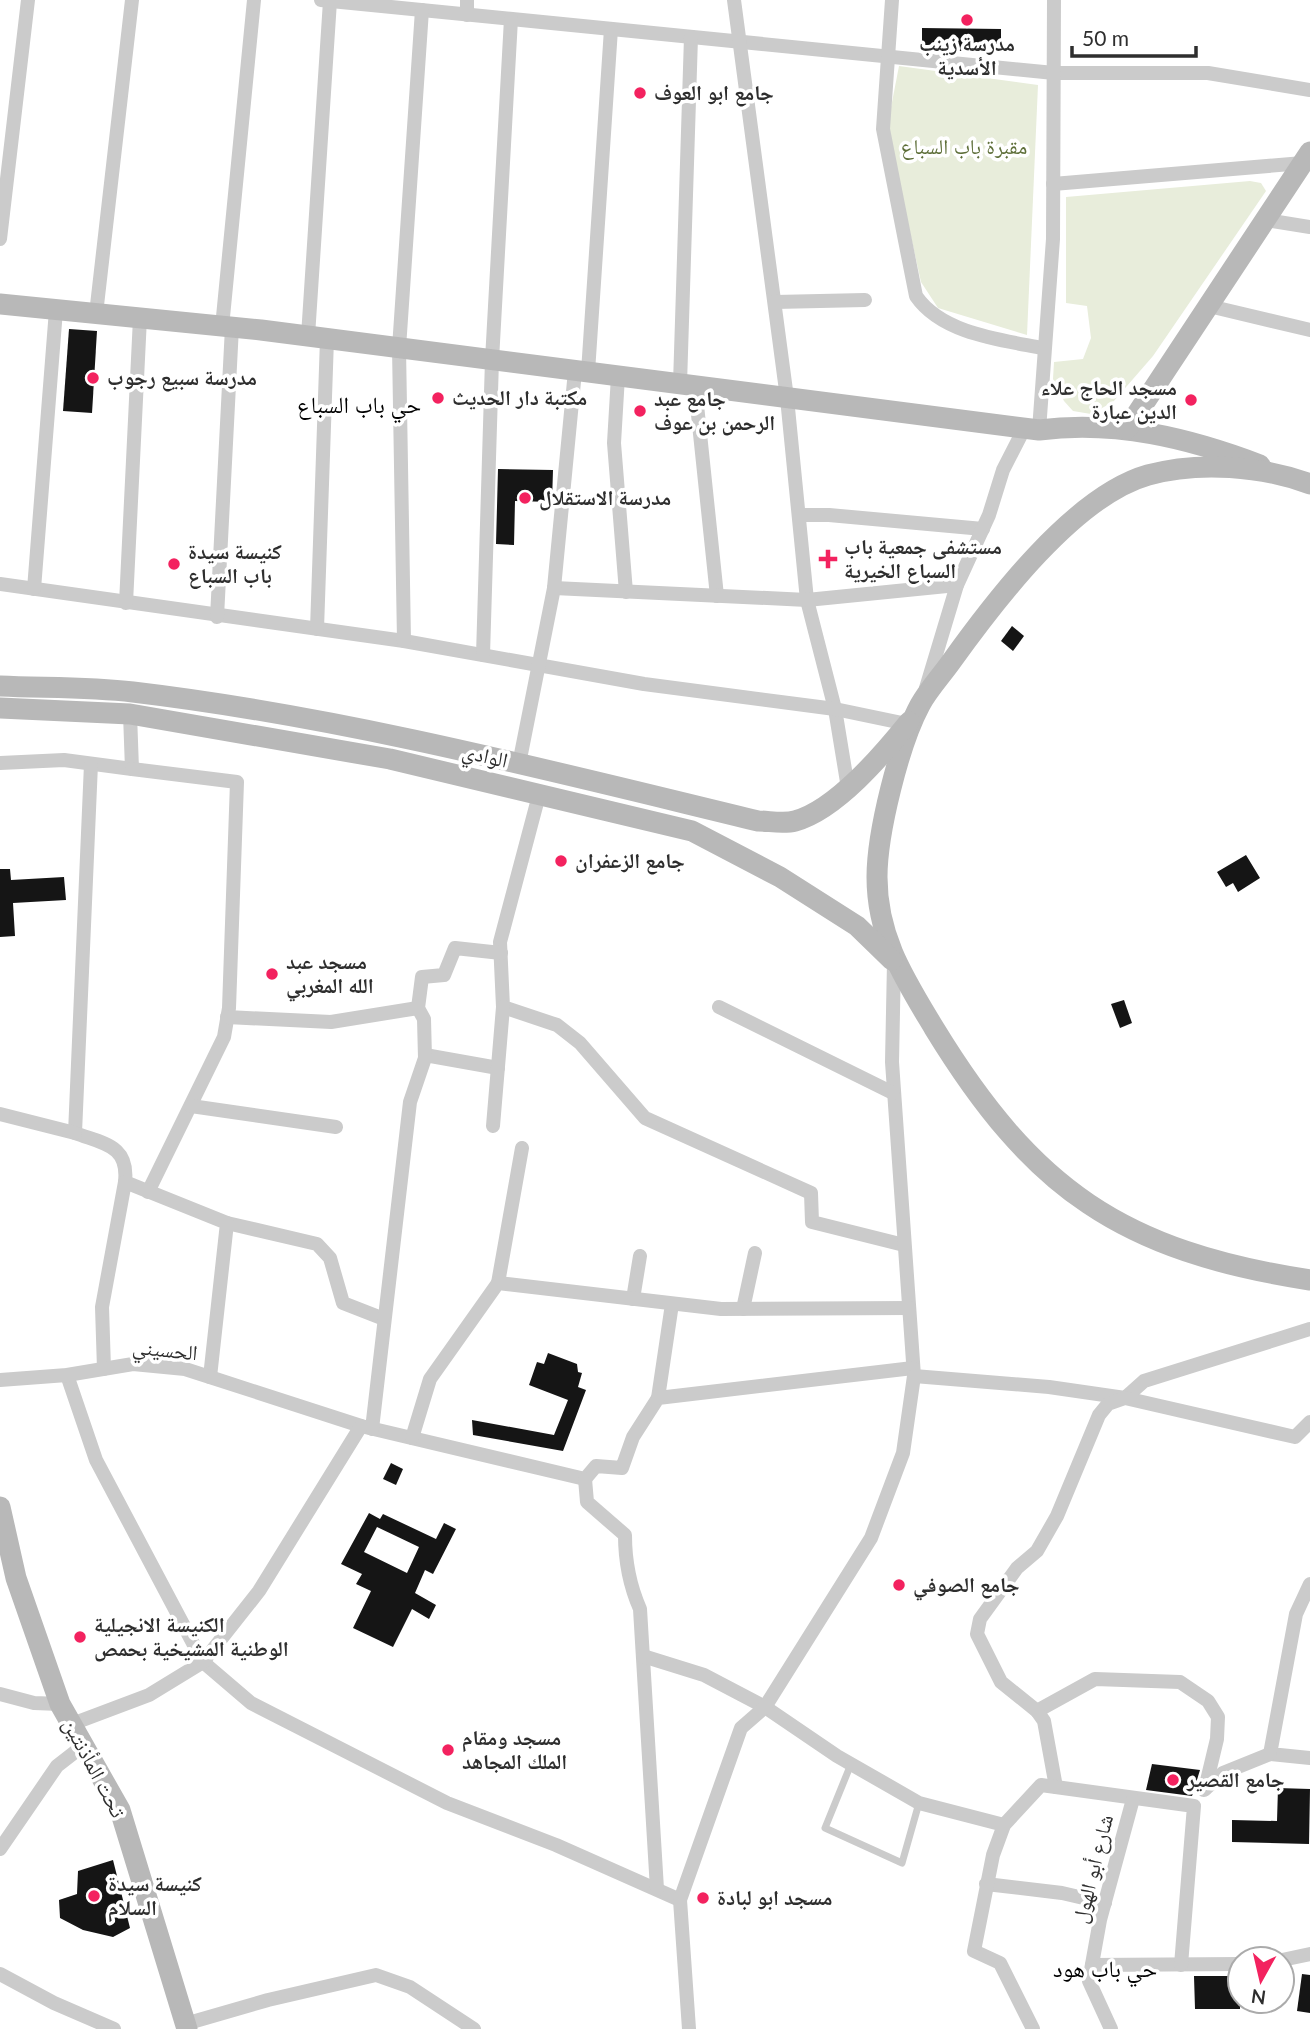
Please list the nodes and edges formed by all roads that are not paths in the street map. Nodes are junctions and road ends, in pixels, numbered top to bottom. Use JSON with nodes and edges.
{"nodes":[{"id":1,"x":28,"y":0,"type":"edge"},
{"id":2,"x":132,"y":0,"type":"edge"},
{"id":3,"x":254,"y":0,"type":"edge"},
{"id":4,"x":321,"y":0,"type":"edge"},
{"id":5,"x":734,"y":0,"type":"edge"},
{"id":6,"x":892,"y":0,"type":"edge"},
{"id":7,"x":1054,"y":0,"type":"edge"},
{"id":8,"x":330,"y":1,"type":"edge"},
{"id":9,"x":378,"y":3,"type":"edge"},
{"id":10,"x":467,"y":7,"type":"edge"},
{"id":11,"x":422,"y":10,"type":"junction"},
{"id":12,"x":511,"y":19,"type":"junction"},
{"id":13,"x":611,"y":29,"type":"junction"},
{"id":14,"x":691,"y":37,"type":"junction"},
{"id":15,"x":740,"y":41,"type":"junction"},
{"id":16,"x":888,"y":56,"type":"junction"},
{"id":17,"x":1054,"y":73,"type":"junction"},
{"id":18,"x":1310,"y":90,"type":"edge"},
{"id":19,"x":1307,"y":158,"type":"edge"},
{"id":20,"x":1053,"y":184,"type":"junction"},
{"id":21,"x":1266,"y":219,"type":"junction"},
{"id":22,"x":1310,"y":227,"type":"edge"},
{"id":23,"x":0,"y":239,"type":"edge"},
{"id":24,"x":865,"y":300,"type":"dead end"},
{"id":25,"x":775,"y":302,"type":"junction"},
{"id":26,"x":0,"y":304,"type":"edge"},
{"id":27,"x":1209,"y":306,"type":"junction"},
{"id":28,"x":56,"y":310,"type":"junction"},
{"id":29,"x":96,"y":314,"type":"junction"},
{"id":30,"x":140,"y":318,"type":"junction"},
{"id":31,"x":227,"y":327,"type":"junction"},
{"id":32,"x":1310,"y":330,"type":"edge"},
{"id":33,"x":317,"y":338,"type":"junction"},
{"id":34,"x":399,"y":348,"type":"junction"},
{"id":35,"x":1044,"y":348,"type":"junction"},
{"id":36,"x":492,"y":360,"type":"junction"},
{"id":37,"x":581,"y":372,"type":"junction"},
{"id":38,"x":618,"y":376,"type":"junction"},
{"id":39,"x":687,"y":385,"type":"junction"},
{"id":40,"x":787,"y":398,"type":"junction"},
{"id":41,"x":1032,"y":429,"type":"junction"},
{"id":42,"x":1127,"y":429,"type":"junction"},
{"id":43,"x":1275,"y":471,"type":"junction"},
{"id":44,"x":1310,"y":484,"type":"edge"},
{"id":45,"x":800,"y":515,"type":"junction"},
{"id":46,"x":983,"y":529,"type":"junction"},
{"id":47,"x":0,"y":584,"type":"edge"},
{"id":48,"x":957,"y":585,"type":"junction"},
{"id":49,"x":554,"y":588,"type":"junction"},
{"id":50,"x":34,"y":589,"type":"junction"},
{"id":51,"x":626,"y":592,"type":"junction"},
{"id":52,"x":717,"y":596,"type":"junction"},
{"id":53,"x":807,"y":600,"type":"junction"},
{"id":54,"x":126,"y":603,"type":"junction"},
{"id":55,"x":217,"y":617,"type":"junction"},
{"id":56,"x":317,"y":629,"type":"junction"},
{"id":57,"x":404,"y":641,"type":"junction"},
{"id":58,"x":483,"y":655,"type":"junction"},
{"id":59,"x":540,"y":665,"type":"junction"},
{"id":60,"x":0,"y":687,"type":"edge"},
{"id":61,"x":920,"y":706,"type":"junction"},
{"id":62,"x":0,"y":708,"type":"edge"},
{"id":63,"x":835,"y":709,"type":"junction"},
{"id":64,"x":130,"y":714,"type":"junction"},
{"id":65,"x":907,"y":724,"type":"junction"},
{"id":66,"x":0,"y":763,"type":"edge"},
{"id":67,"x":91,"y":764,"type":"junction"},
{"id":68,"x":519,"y":764,"type":"junction"},
{"id":69,"x":132,"y":769,"type":"junction"},
{"id":70,"x":848,"y":788,"type":"junction"},
{"id":71,"x":539,"y":795,"type":"junction"},
{"id":72,"x":501,"y":953,"type":"junction"},
{"id":73,"x":894,"y":962,"type":"junction"},
{"id":74,"x":503,"y":1007,"type":"junction"},
{"id":75,"x":719,"y":1007,"type":"dead end"},
{"id":76,"x":418,"y":1008,"type":"junction"},
{"id":77,"x":227,"y":1017,"type":"junction"},
{"id":78,"x":425,"y":1055,"type":"junction"},
{"id":79,"x":498,"y":1068,"type":"junction"},
{"id":80,"x":893,"y":1093,"type":"junction"},
{"id":81,"x":191,"y":1106,"type":"junction"},
{"id":82,"x":0,"y":1114,"type":"edge"},
{"id":83,"x":493,"y":1126,"type":"dead end"},
{"id":84,"x":336,"y":1127,"type":"dead end"},
{"id":85,"x":75,"y":1133,"type":"junction"},
{"id":86,"x":522,"y":1148,"type":"dead end"},
{"id":87,"x":125,"y":1182,"type":"junction"},
{"id":88,"x":149,"y":1192,"type":"junction"},
{"id":89,"x":227,"y":1223,"type":"junction"},
{"id":90,"x":904,"y":1245,"type":"junction"},
{"id":91,"x":755,"y":1253,"type":"dead end"},
{"id":92,"x":640,"y":1256,"type":"dead end"},
{"id":93,"x":1310,"y":1280,"type":"edge"},
{"id":94,"x":498,"y":1283,"type":"junction"},
{"id":95,"x":634,"y":1299,"type":"junction"},
{"id":96,"x":672,"y":1304,"type":"junction"},
{"id":97,"x":909,"y":1308,"type":"junction"},
{"id":98,"x":743,"y":1309,"type":"junction"},
{"id":99,"x":384,"y":1319,"type":"junction"},
{"id":100,"x":1310,"y":1329,"type":"edge"},
{"id":101,"x":104,"y":1369,"type":"junction"},
{"id":102,"x":914,"y":1372,"type":"junction"},
{"id":103,"x":67,"y":1376,"type":"junction"},
{"id":104,"x":210,"y":1377,"type":"junction"},
{"id":105,"x":0,"y":1380,"type":"edge"},
{"id":106,"x":658,"y":1398,"type":"junction"},
{"id":107,"x":1125,"y":1398,"type":"junction"},
{"id":108,"x":1310,"y":1422,"type":"edge"},
{"id":109,"x":366,"y":1428,"type":"junction"},
{"id":110,"x":412,"y":1438,"type":"junction"},
{"id":111,"x":585,"y":1479,"type":"junction"},
{"id":112,"x":0,"y":1507,"type":"edge"},
{"id":113,"x":1310,"y":1584,"type":"edge"},
{"id":114,"x":643,"y":1656,"type":"junction"},
{"id":115,"x":203,"y":1662,"type":"junction"},
{"id":116,"x":0,"y":1694,"type":"edge"},
{"id":117,"x":60,"y":1704,"type":"junction"},
{"id":118,"x":765,"y":1707,"type":"junction"},
{"id":119,"x":1037,"y":1711,"type":"junction"},
{"id":120,"x":72,"y":1724,"type":"junction"},
{"id":121,"x":84,"y":1745,"type":"junction"},
{"id":122,"x":1270,"y":1754,"type":"junction"},
{"id":123,"x":1310,"y":1758,"type":"edge"},
{"id":124,"x":851,"y":1764,"type":"junction"},
{"id":125,"x":1056,"y":1787,"type":"junction"},
{"id":126,"x":1205,"y":1789,"type":"junction"},
{"id":127,"x":1133,"y":1798,"type":"junction"},
{"id":128,"x":919,"y":1803,"type":"junction"},
{"id":129,"x":1194,"y":1806,"type":"junction"},
{"id":130,"x":1004,"y":1825,"type":"junction"},
{"id":131,"x":0,"y":1849,"type":"edge"},
{"id":132,"x":986,"y":1884,"type":"junction"},
{"id":133,"x":657,"y":1889,"type":"junction"},
{"id":134,"x":680,"y":1899,"type":"junction"},
{"id":135,"x":1105,"y":1903,"type":"junction"},
{"id":136,"x":1226,"y":1964,"type":"edge"},
{"id":137,"x":1092,"y":1965,"type":"junction"},
{"id":138,"x":1181,"y":1965,"type":"junction"},
{"id":139,"x":0,"y":1974,"type":"edge"},
{"id":140,"x":186,"y":2026,"type":"edge"},
{"id":141,"x":114,"y":2029,"type":"edge"},
{"id":142,"x":474,"y":2029,"type":"edge"},
{"id":143,"x":688,"y":2029,"type":"edge"},
{"id":144,"x":1033,"y":2029,"type":"edge"},
{"id":145,"x":1111,"y":2029,"type":"edge"}],
"edges":[{"from":1,"to":23,"type":"street"},
{"from":2,"to":29,"type":"street"},
{"from":3,"to":31,"type":"street"},
{"from":4,"to":8,"type":"street"},
{"from":5,"to":15,"type":"street"},
{"from":6,"to":16,"type":"street"},
{"from":7,"to":17,"type":"street"},
{"from":8,"to":9,"type":"street"},
{"from":8,"to":33,"type":"street"},
{"from":9,"to":11,"type":"street"},
{"from":10,"to":11,"type":"street"},
{"from":10,"to":12,"type":"street"},
{"from":11,"to":34,"type":"street"},
{"from":12,"to":13,"type":"street"},
{"from":12,"to":36,"type":"street"},
{"from":13,"to":14,"type":"street"},
{"from":13,"to":37,"type":"street"},
{"from":14,"to":15,"type":"street"},
{"from":14,"to":39,"type":"street"},
{"from":15,"to":16,"type":"street"},
{"from":15,"to":25,"type":"street"},
{"from":16,"to":17,"type":"street"},
{"from":16,"to":35,"type":"street"},
{"from":17,"to":18,"type":"street"},
{"from":17,"to":20,"type":"street"},
{"from":19,"to":20,"type":"street"},
{"from":19,"to":21,"type":"main road"},
{"from":20,"to":35,"type":"street"},
{"from":21,"to":22,"type":"street"},
{"from":21,"to":27,"type":"main road"},
{"from":24,"to":25,"type":"street"},
{"from":25,"to":40,"type":"street"},
{"from":26,"to":28,"type":"main road"},
{"from":27,"to":32,"type":"street"},
{"from":27,"to":42,"type":"main road"},
{"from":28,"to":29,"type":"main road"},
{"from":28,"to":50,"type":"street"},
{"from":29,"to":30,"type":"main road"},
{"from":30,"to":31,"type":"main road"},
{"from":30,"to":54,"type":"street"},
{"from":31,"to":33,"type":"main road"},
{"from":31,"to":55,"type":"street"},
{"from":33,"to":34,"type":"main road"},
{"from":33,"to":56,"type":"street"},
{"from":34,"to":36,"type":"main road"},
{"from":34,"to":57,"type":"street"},
{"from":35,"to":41,"type":"street"},
{"from":36,"to":37,"type":"main road"},
{"from":36,"to":58,"type":"street"},
{"from":37,"to":38,"type":"main road"},
{"from":37,"to":49,"type":"street"},
{"from":38,"to":39,"type":"main road"},
{"from":38,"to":51,"type":"street"},
{"from":39,"to":40,"type":"main road"},
{"from":39,"to":52,"type":"street"},
{"from":40,"to":41,"type":"main road"},
{"from":40,"to":45,"type":"street"},
{"from":41,"to":42,"type":"main road"},
{"from":41,"to":46,"type":"street"},
{"from":42,"to":43,"type":"main road"},
{"from":43,"to":44,"type":"main road"},
{"from":43,"to":61,"type":"main road"},
{"from":45,"to":46,"type":"street"},
{"from":45,"to":53,"type":"street"},
{"from":46,"to":48,"type":"street"},
{"from":47,"to":50,"type":"street"},
{"from":48,"to":53,"type":"street"},
{"from":48,"to":61,"type":"street"},
{"from":49,"to":51,"type":"street"},
{"from":49,"to":59,"type":"street"},
{"from":50,"to":54,"type":"street"},
{"from":51,"to":52,"type":"street"},
{"from":52,"to":53,"type":"street"},
{"from":53,"to":63,"type":"street"},
{"from":54,"to":55,"type":"street"},
{"from":55,"to":56,"type":"street"},
{"from":56,"to":57,"type":"street"},
{"from":57,"to":58,"type":"street"},
{"from":58,"to":59,"type":"street"},
{"from":59,"to":63,"type":"street"},
{"from":59,"to":68,"type":"street"},
{"from":60,"to":68,"type":"main road","name":"الوادي"},
{"from":61,"to":65,"type":"main road","name":"الوادي"},
{"from":61,"to":73,"type":"main road"},
{"from":62,"to":64,"type":"main road","name":"الوادي"},
{"from":63,"to":65,"type":"street"},
{"from":63,"to":70,"type":"street"},
{"from":64,"to":69,"type":"street"},
{"from":64,"to":71,"type":"main road","name":"الوادي"},
{"from":65,"to":70,"type":"main road","name":"الوادي"},
{"from":66,"to":67,"type":"street"},
{"from":67,"to":69,"type":"street"},
{"from":67,"to":85,"type":"street"},
{"from":68,"to":70,"type":"main road","name":"الوادي"},
{"from":69,"to":77,"type":"street"},
{"from":71,"to":72,"type":"street"},
{"from":71,"to":73,"type":"main road","name":"الوادي"},
{"from":72,"to":74,"type":"street"},
{"from":72,"to":76,"type":"street"},
{"from":73,"to":80,"type":"street"},
{"from":73,"to":93,"type":"main road"},
{"from":74,"to":79,"type":"street"},
{"from":74,"to":90,"type":"street"},
{"from":75,"to":80,"type":"street"},
{"from":76,"to":77,"type":"street"},
{"from":76,"to":78,"type":"street"},
{"from":77,"to":81,"type":"street"},
{"from":78,"to":79,"type":"street"},
{"from":78,"to":99,"type":"street"},
{"from":79,"to":83,"type":"street"},
{"from":80,"to":90,"type":"street"},
{"from":81,"to":84,"type":"street"},
{"from":81,"to":88,"type":"street"},
{"from":82,"to":85,"type":"street"},
{"from":85,"to":87,"type":"street"},
{"from":86,"to":94,"type":"street"},
{"from":87,"to":88,"type":"street"},
{"from":87,"to":101,"type":"street"},
{"from":88,"to":89,"type":"street"},
{"from":89,"to":99,"type":"street"},
{"from":89,"to":104,"type":"street"},
{"from":90,"to":97,"type":"street"},
{"from":91,"to":98,"type":"street"},
{"from":92,"to":95,"type":"street"},
{"from":94,"to":95,"type":"street"},
{"from":94,"to":110,"type":"street"},
{"from":95,"to":96,"type":"street"},
{"from":96,"to":98,"type":"street"},
{"from":96,"to":106,"type":"street"},
{"from":97,"to":98,"type":"street"},
{"from":97,"to":102,"type":"street"},
{"from":99,"to":109,"type":"street"},
{"from":100,"to":107,"type":"street"},
{"from":101,"to":103,"type":"street","name":"الحسيني"},
{"from":101,"to":104,"type":"street","name":"الحسيني"},
{"from":102,"to":106,"type":"street"},
{"from":102,"to":107,"type":"street"},
{"from":102,"to":118,"type":"street"},
{"from":103,"to":105,"type":"street","name":"الحسيني"},
{"from":103,"to":115,"type":"street"},
{"from":104,"to":109,"type":"street","name":"الحسيني"},
{"from":106,"to":111,"type":"street"},
{"from":107,"to":108,"type":"street"},
{"from":107,"to":119,"type":"street"},
{"from":109,"to":110,"type":"street","name":"الحسيني"},
{"from":109,"to":115,"type":"street"},
{"from":110,"to":111,"type":"street","name":"الحسيني"},
{"from":111,"to":114,"type":"street"},
{"from":112,"to":117,"type":"main road","name":"تحت المأذنتين"},
{"from":113,"to":122,"type":"street"},
{"from":114,"to":118,"type":"street"},
{"from":114,"to":133,"type":"street"},
{"from":115,"to":120,"type":"street"},
{"from":115,"to":133,"type":"street"},
{"from":116,"to":117,"type":"street"},
{"from":117,"to":120,"type":"main road","name":"تحت المأذنتين"},
{"from":118,"to":124,"type":"street"},
{"from":118,"to":134,"type":"street"},
{"from":119,"to":125,"type":"street"},
{"from":119,"to":126,"type":"street"},
{"from":120,"to":121,"type":"main road","name":"تحت المأذنتين"},
{"from":121,"to":131,"type":"street"},
{"from":121,"to":140,"type":"main road","name":"تحت المأذنتين"},
{"from":122,"to":123,"type":"street"},
{"from":122,"to":126,"type":"street"},
{"from":124,"to":128,"type":"street"},
{"from":124,"to":128,"type":"lane"},
{"from":125,"to":127,"type":"street"},
{"from":125,"to":130,"type":"street"},
{"from":126,"to":129,"type":"street"},
{"from":127,"to":129,"type":"street"},
{"from":127,"to":135,"type":"street","name":"شارع أبو الهول"},
{"from":128,"to":130,"type":"street"},
{"from":129,"to":138,"type":"street"},
{"from":130,"to":132,"type":"street"},
{"from":132,"to":135,"type":"street"},
{"from":132,"to":144,"type":"street"},
{"from":133,"to":134,"type":"street"},
{"from":134,"to":143,"type":"street"},
{"from":135,"to":137,"type":"street","name":"شارع أبو الهول"},
{"from":136,"to":138,"type":"street"},
{"from":137,"to":138,"type":"street"},
{"from":137,"to":145,"type":"street","name":"شارع أبو الهول"},
{"from":139,"to":141,"type":"street"},
{"from":140,"to":142,"type":"street"}]}
